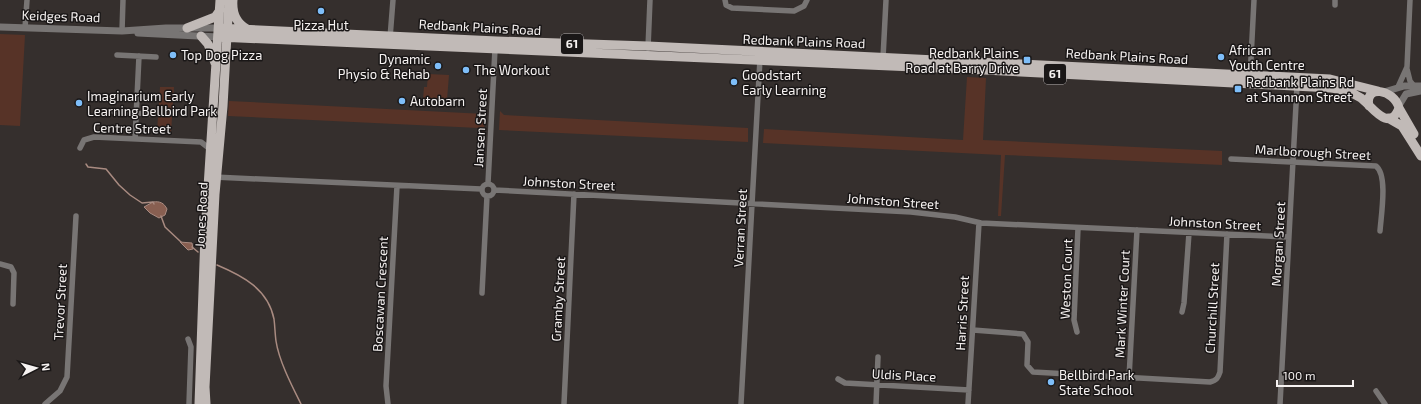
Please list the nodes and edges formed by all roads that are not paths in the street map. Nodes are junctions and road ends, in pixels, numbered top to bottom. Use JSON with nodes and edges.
{"nodes":[{"id":1,"x":27,"y":0,"type":"edge"},
{"id":2,"x":123,"y":0,"type":"edge"},
{"id":3,"x":220,"y":0,"type":"edge"},
{"id":4,"x":229,"y":0,"type":"edge"},
{"id":5,"x":233,"y":0,"type":"edge"},
{"id":6,"x":393,"y":0,"type":"edge"},
{"id":7,"x":650,"y":0,"type":"edge"},
{"id":8,"x":725,"y":0,"type":"edge"},
{"id":9,"x":807,"y":0,"type":"edge"},
{"id":10,"x":886,"y":0,"type":"edge"},
{"id":11,"x":1254,"y":0,"type":"edge"},
{"id":12,"x":1410,"y":0,"type":"edge"},
{"id":13,"x":220,"y":10,"type":"junction"},
{"id":14,"x":0,"y":27,"type":"edge"},
{"id":15,"x":25,"y":28,"type":"junction"},
{"id":16,"x":187,"y":28,"type":"junction"},
{"id":17,"x":248,"y":29,"type":"junction"},
{"id":18,"x":122,"y":31,"type":"junction"},
{"id":19,"x":222,"y":32,"type":"junction"},
{"id":20,"x":309,"y":32,"type":"junction"},
{"id":21,"x":201,"y":36,"type":"junction"},
{"id":22,"x":390,"y":40,"type":"junction"},
{"id":23,"x":346,"y":43,"type":"junction"},
{"id":24,"x":496,"y":45,"type":"junction"},
{"id":25,"x":647,"y":51,"type":"junction"},
{"id":26,"x":117,"y":55,"type":"dead end"},
{"id":27,"x":139,"y":56,"type":"junction"},
{"id":28,"x":760,"y":56,"type":"junction"},
{"id":29,"x":156,"y":57,"type":"dead end"},
{"id":30,"x":883,"y":58,"type":"junction"},
{"id":31,"x":216,"y":66,"type":"junction"},
{"id":32,"x":1407,"y":67,"type":"junction"},
{"id":33,"x":1250,"y":80,"type":"junction"},
{"id":34,"x":1297,"y":86,"type":"junction"},
{"id":35,"x":1418,"y":86,"type":"edge"},
{"id":36,"x":1398,"y":87,"type":"junction"},
{"id":37,"x":1380,"y":91,"type":"junction"},
{"id":38,"x":1421,"y":91,"type":"edge"},
{"id":39,"x":1368,"y":106,"type":"junction"},
{"id":40,"x":1398,"y":107,"type":"junction"},
{"id":41,"x":114,"y":112,"type":"dead end"},
{"id":42,"x":136,"y":113,"type":"junction"},
{"id":43,"x":156,"y":114,"type":"dead end"},
{"id":44,"x":1388,"y":118,"type":"junction"},
{"id":45,"x":211,"y":136,"type":"junction"},
{"id":46,"x":135,"y":139,"type":"junction"},
{"id":47,"x":200,"y":142,"type":"junction"},
{"id":48,"x":1421,"y":145,"type":"edge"},
{"id":49,"x":80,"y":148,"type":"dead end"},
{"id":50,"x":210,"y":149,"type":"junction"},
{"id":51,"x":1421,"y":156,"type":"edge"},
{"id":52,"x":1231,"y":159,"type":"dead end"},
{"id":53,"x":1293,"y":162,"type":"junction"},
{"id":54,"x":212,"y":177,"type":"junction"},
{"id":55,"x":488,"y":183,"type":"junction"},
{"id":56,"x":397,"y":186,"type":"junction"},
{"id":57,"x":481,"y":189,"type":"junction"},
{"id":58,"x":494,"y":190,"type":"junction"},
{"id":59,"x":574,"y":194,"type":"junction"},
{"id":60,"x":487,"y":196,"type":"junction"},
{"id":61,"x":752,"y":203,"type":"junction"},
{"id":62,"x":76,"y":216,"type":"dead end"},
{"id":63,"x":979,"y":223,"type":"junction"},
{"id":64,"x":1078,"y":228,"type":"junction"},
{"id":65,"x":1137,"y":230,"type":"junction"},
{"id":66,"x":1380,"y":231,"type":"dead end"},
{"id":67,"x":1189,"y":233,"type":"junction"},
{"id":68,"x":1227,"y":234,"type":"junction"},
{"id":69,"x":1289,"y":237,"type":"junction"},
{"id":70,"x":0,"y":264,"type":"edge"},
{"id":71,"x":482,"y":293,"type":"dead end"},
{"id":72,"x":13,"y":304,"type":"dead end"},
{"id":73,"x":1182,"y":312,"type":"dead end"},
{"id":74,"x":972,"y":330,"type":"junction"},
{"id":75,"x":1076,"y":332,"type":"dead end"},
{"id":76,"x":188,"y":339,"type":"dead end"},
{"id":77,"x":878,"y":357,"type":"dead end"},
{"id":78,"x":1129,"y":378,"type":"junction"},
{"id":79,"x":838,"y":379,"type":"dead end"},
{"id":80,"x":877,"y":384,"type":"junction"},
{"id":81,"x":969,"y":390,"type":"junction"},
{"id":82,"x":1376,"y":391,"type":"dead end"},
{"id":83,"x":45,"y":404,"type":"edge"},
{"id":84,"x":189,"y":404,"type":"edge"},
{"id":85,"x":199,"y":404,"type":"edge"},
{"id":86,"x":206,"y":404,"type":"edge"},
{"id":87,"x":388,"y":404,"type":"edge"},
{"id":88,"x":564,"y":404,"type":"edge"},
{"id":89,"x":741,"y":404,"type":"edge"},
{"id":90,"x":876,"y":404,"type":"edge"},
{"id":91,"x":968,"y":404,"type":"edge"},
{"id":92,"x":1280,"y":404,"type":"edge"},
{"id":93,"x":1385,"y":404,"type":"edge"}],
"edges":[{"from":1,"to":15,"type":"street"},
{"from":2,"to":18,"type":"street"},
{"from":3,"to":13,"type":"main road"},
{"from":4,"to":19,"type":"main road"},
{"from":5,"to":17,"type":"main road"},
{"from":6,"to":22,"type":"street"},
{"from":7,"to":25,"type":"street"},
{"from":8,"to":9,"type":"street"},
{"from":10,"to":30,"type":"street"},
{"from":11,"to":33,"type":"street"},
{"from":12,"to":32,"type":"street"},
{"from":13,"to":16,"type":"main road"},
{"from":13,"to":19,"type":"main road"},
{"from":14,"to":15,"type":"street","name":"Keidges Road"},
{"from":15,"to":18,"type":"street","name":"Keidges Road"},
{"from":16,"to":18,"type":"street","name":"Keidges Road"},
{"from":16,"to":19,"type":"street","name":"Keidges Road"},
{"from":17,"to":19,"type":"main road","name":"Redbank Plains Road","number":"61"},
{"from":17,"to":20,"type":"main road","name":"Redbank Plains Road","number":"61"},
{"from":18,"to":21,"type":"street","name":"Keidges Road"},
{"from":19,"to":21,"type":"street","name":"Keidges Road"},
{"from":19,"to":23,"type":"main road","name":"Redbank Plains Road","number":"61"},
{"from":19,"to":31,"type":"main road","name":"Jones Road"},
{"from":19,"to":54,"type":"main road","name":"Jones Road"},
{"from":20,"to":22,"type":"main road","name":"Redbank Plains Road","number":"61"},
{"from":20,"to":23,"type":"main road"},
{"from":21,"to":31,"type":"main road"},
{"from":22,"to":23,"type":"main road","name":"Redbank Plains Road","number":"61"},
{"from":22,"to":24,"type":"main road","name":"Redbank Plains Road","number":"61"},
{"from":24,"to":25,"type":"main road","name":"Redbank Plains Road","number":"61"},
{"from":24,"to":25,"type":"main road","name":"Redbank Plains Road","number":"61"},
{"from":24,"to":55,"type":"street","name":"Jansen Street"},
{"from":25,"to":28,"type":"main road","name":"Redbank Plains Road","number":"61"},
{"from":26,"to":27,"type":"street"},
{"from":27,"to":29,"type":"street"},
{"from":27,"to":42,"type":"street"},
{"from":28,"to":30,"type":"main road","name":"Redbank Plains Road","number":"61"},
{"from":28,"to":33,"type":"main road","name":"Redbank Plains Road","number":"61"},
{"from":28,"to":61,"type":"street","name":"Verran Street"},
{"from":30,"to":33,"type":"main road","name":"Redbank Plains Road","number":"61"},
{"from":31,"to":45,"type":"main road","name":"Jones Road"},
{"from":32,"to":35,"type":"street"},
{"from":32,"to":36,"type":"street"},
{"from":33,"to":34,"type":"main road","name":"Redbank Plains Road","number":"61"},
{"from":33,"to":37,"type":"main road","name":"Redbank Plains Road","number":"61"},
{"from":34,"to":39,"type":"main road","name":"Redbank Plains Road","number":"61"},
{"from":34,"to":53,"type":"street","name":"Morgan Street"},
{"from":35,"to":36,"type":"street"},
{"from":36,"to":37,"type":"street"},
{"from":37,"to":39,"type":"main road"},
{"from":37,"to":40,"type":"main road","number":"61"},
{"from":38,"to":40,"type":"street"},
{"from":39,"to":44,"type":"main road","number":"61"},
{"from":40,"to":44,"type":"main road"},
{"from":40,"to":48,"type":"main road","number":"61"},
{"from":41,"to":42,"type":"street"},
{"from":42,"to":43,"type":"street"},
{"from":42,"to":46,"type":"street"},
{"from":44,"to":51,"type":"main road","number":"61"},
{"from":45,"to":47,"type":"street"},
{"from":45,"to":50,"type":"main road","name":"Jones Road"},
{"from":46,"to":47,"type":"street","name":"Centre Street"},
{"from":46,"to":49,"type":"street","name":"Centre Street"},
{"from":47,"to":50,"type":"street"},
{"from":50,"to":54,"type":"main road","name":"Jones Road"},
{"from":52,"to":53,"type":"street","name":"Marlborough Street"},
{"from":53,"to":66,"type":"street","name":"Marlborough Street"},
{"from":53,"to":69,"type":"street","name":"Morgan Street"},
{"from":54,"to":56,"type":"street"},
{"from":54,"to":85,"type":"main road","name":"Jones Road"},
{"from":54,"to":86,"type":"main road","name":"Jones Road"},
{"from":55,"to":57,"type":"street"},
{"from":55,"to":58,"type":"street"},
{"from":56,"to":57,"type":"street"},
{"from":56,"to":87,"type":"street","name":"Boscawan Crescent"},
{"from":57,"to":60,"type":"street"},
{"from":58,"to":59,"type":"street","name":"Johnston Street"},
{"from":58,"to":60,"type":"street"},
{"from":59,"to":61,"type":"street","name":"Johnston Street"},
{"from":59,"to":88,"type":"street","name":"Gramby Street"},
{"from":60,"to":71,"type":"street"},
{"from":61,"to":63,"type":"street","name":"Johnston Street"},
{"from":61,"to":89,"type":"street","name":"Verran Street"},
{"from":62,"to":83,"type":"street","name":"Trevor Street"},
{"from":63,"to":64,"type":"street","name":"Johnston Street"},
{"from":63,"to":74,"type":"street","name":"Harris Street"},
{"from":64,"to":65,"type":"street","name":"Johnston Street"},
{"from":64,"to":75,"type":"street","name":"Weston Court"},
{"from":65,"to":67,"type":"street","name":"Johnston Street"},
{"from":65,"to":78,"type":"street","name":"Mark Winter Court"},
{"from":67,"to":68,"type":"street","name":"Johnston Street"},
{"from":67,"to":73,"type":"street"},
{"from":68,"to":69,"type":"street","name":"Johnston Street"},
{"from":68,"to":78,"type":"street","name":"Churchill Street"},
{"from":69,"to":92,"type":"street","name":"Morgan Street"},
{"from":70,"to":72,"type":"street"},
{"from":74,"to":78,"type":"street"},
{"from":74,"to":81,"type":"street","name":"Harris Street"},
{"from":76,"to":84,"type":"street"},
{"from":77,"to":80,"type":"street"},
{"from":79,"to":80,"type":"street","name":"Uldis Place"},
{"from":80,"to":81,"type":"street","name":"Uldis Place"},
{"from":80,"to":90,"type":"street"},
{"from":81,"to":91,"type":"street","name":"Harris Street"},
{"from":82,"to":93,"type":"street"}]}
